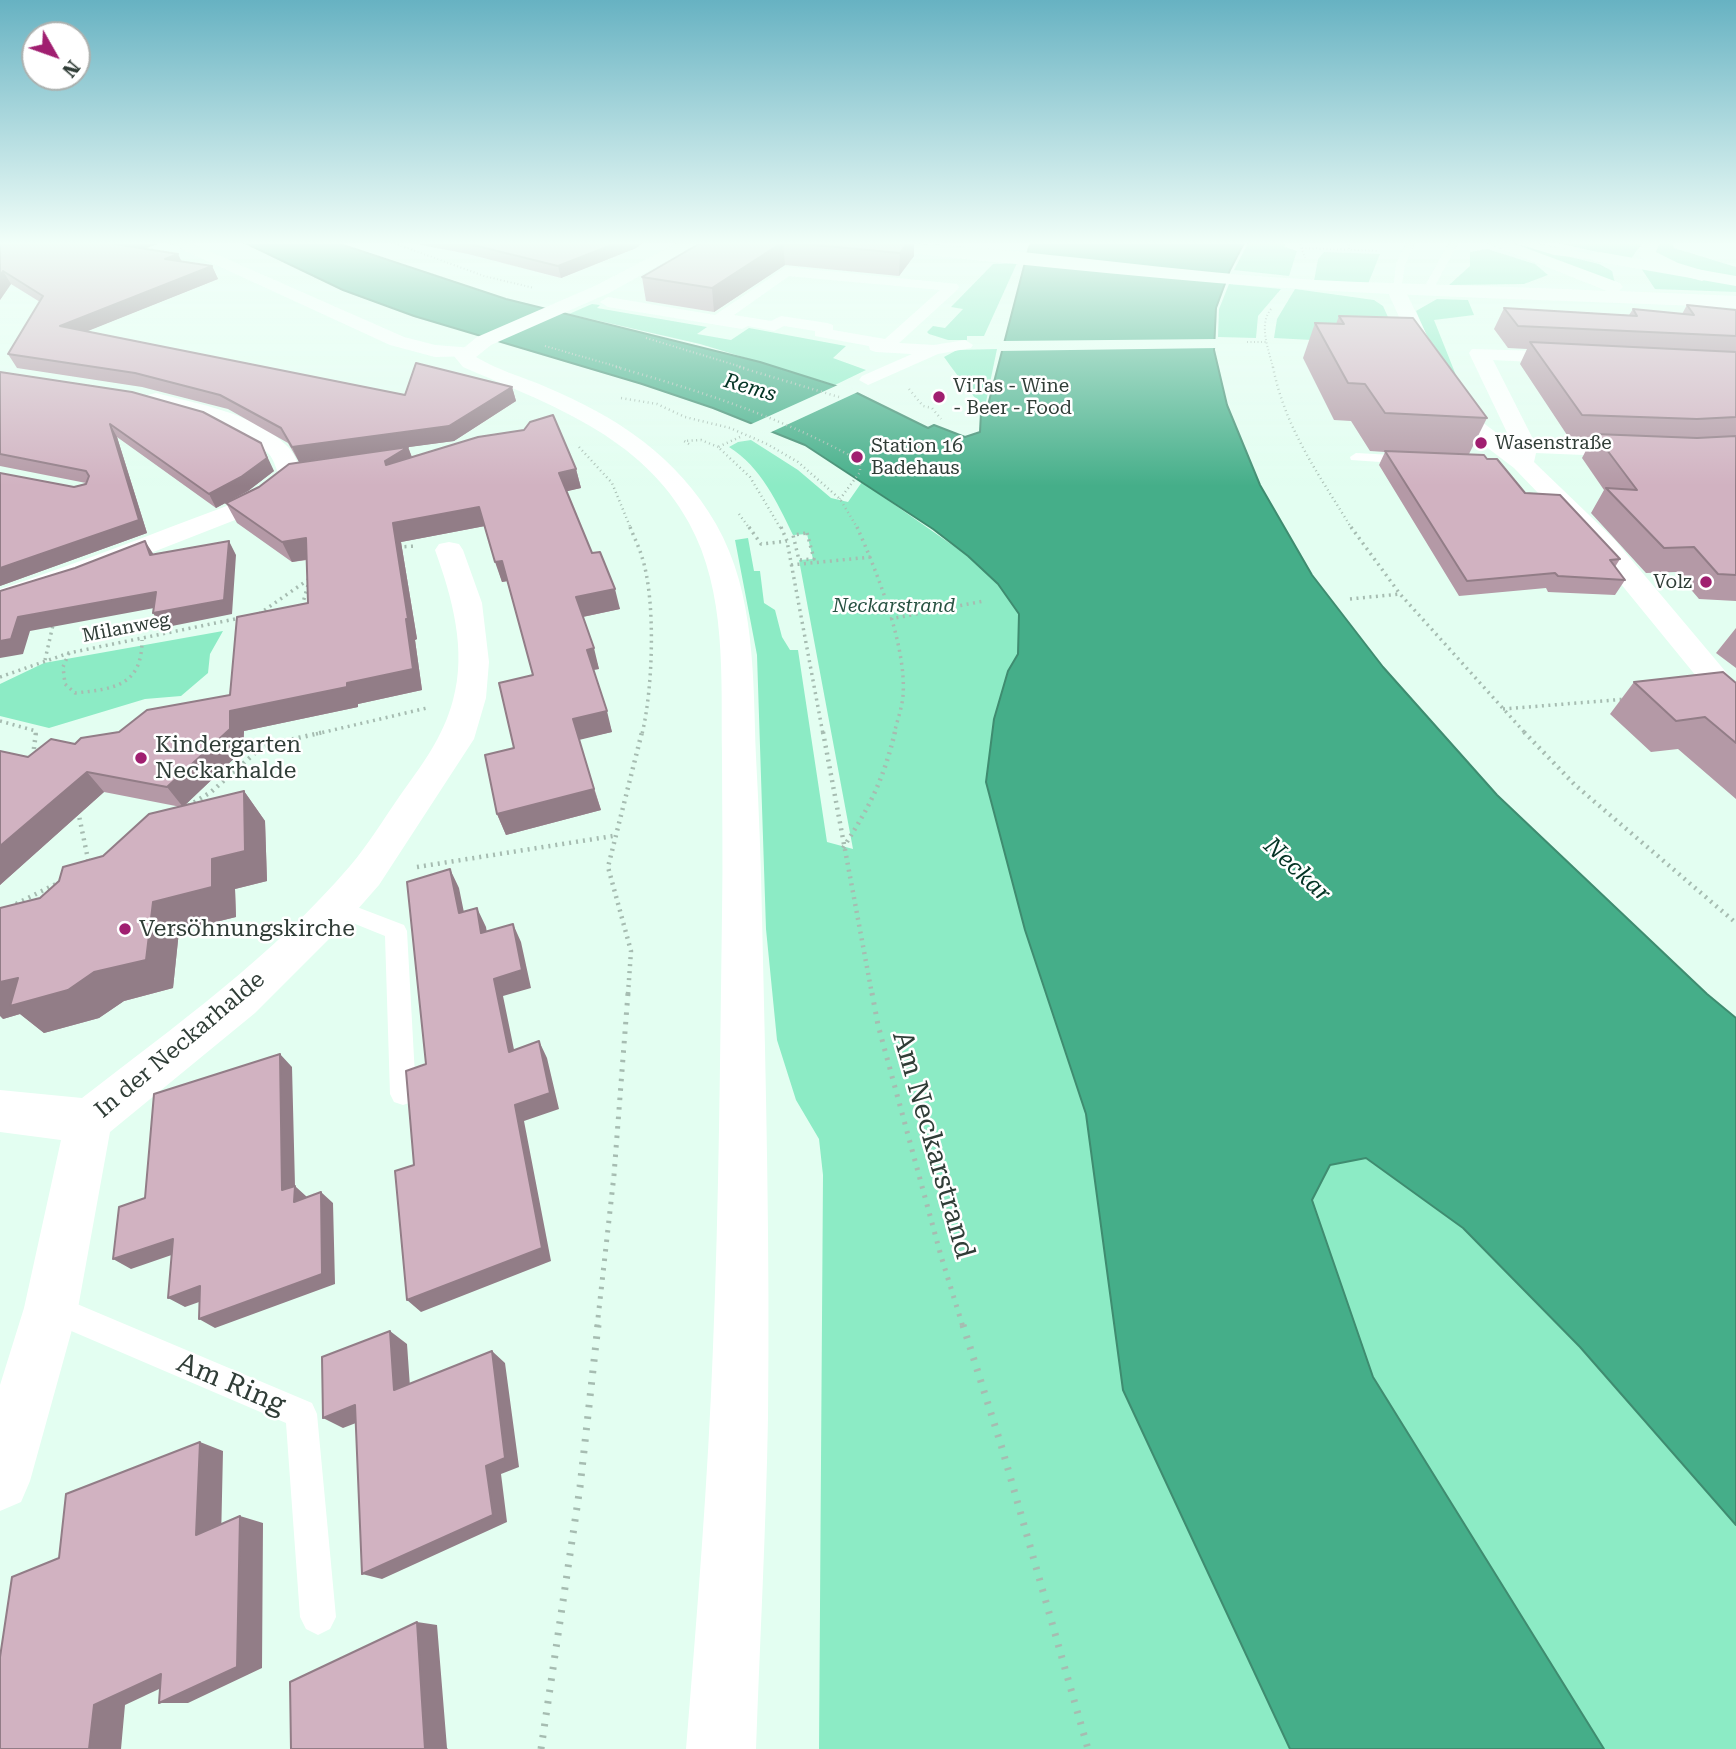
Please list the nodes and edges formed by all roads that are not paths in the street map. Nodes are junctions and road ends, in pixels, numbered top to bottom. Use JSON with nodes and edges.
{"nodes":[{"id":1,"x":356,"y":323,"type":"edge"},
{"id":2,"x":528,"y":323,"type":"edge"},
{"id":3,"x":741,"y":323,"type":"edge"},
{"id":4,"x":743,"y":323,"type":"edge"},
{"id":5,"x":779,"y":323,"type":"edge"},
{"id":6,"x":793,"y":323,"type":"edge"},
{"id":7,"x":913,"y":323,"type":"edge"},
{"id":8,"x":922,"y":323,"type":"edge"},
{"id":9,"x":1411,"y":323,"type":"edge"},
{"id":10,"x":965,"y":345,"type":"dead end"},
{"id":11,"x":892,"y":348,"type":"junction"},
{"id":12,"x":470,"y":349,"type":"junction"},
{"id":13,"x":933,"y":350,"type":"junction"},
{"id":14,"x":1601,"y":359,"type":"edge"},
{"id":15,"x":887,"y":371,"type":"junction"},
{"id":16,"x":868,"y":380,"type":"dead end"},
{"id":17,"x":142,"y":396,"type":"edge"},
{"id":18,"x":1736,"y":449,"type":"edge"},
{"id":19,"x":1356,"y":457,"type":"dead end"},
{"id":20,"x":1515,"y":457,"type":"junction"},
{"id":21,"x":1422,"y":461,"type":"edge"},
{"id":22,"x":449,"y":550,"type":"road end"},
{"id":23,"x":0,"y":598,"type":"edge"},
{"id":24,"x":1736,"y":700,"type":"edge"},
{"id":25,"x":336,"y":907,"type":"junction"},
{"id":26,"x":403,"y":1094,"type":"edge"},
{"id":27,"x":0,"y":1111,"type":"edge"},
{"id":28,"x":89,"y":1121,"type":"junction"},
{"id":29,"x":51,"y":1308,"type":"junction"},
{"id":30,"x":0,"y":1480,"type":"edge"},
{"id":31,"x":317,"y":1617,"type":"dead end"},
{"id":32,"x":721,"y":1749,"type":"edge"}],
"edges":[{"from":1,"to":12,"type":"main road"},
{"from":2,"to":12,"type":"main road"},
{"from":3,"to":11,"type":"street"},
{"from":4,"to":5,"type":"street"},
{"from":6,"to":7,"type":"street"},
{"from":8,"to":11,"type":"street"},
{"from":9,"to":20,"type":"main road"},
{"from":10,"to":13,"type":"street"},
{"from":11,"to":13,"type":"street"},
{"from":11,"to":15,"type":"street"},
{"from":12,"to":32,"type":"main road"},
{"from":13,"to":15,"type":"street"},
{"from":14,"to":20,"type":"main road"},
{"from":15,"to":16,"type":"street"},
{"from":17,"to":23,"type":"main road"},
{"from":18,"to":20,"type":"main road"},
{"from":19,"to":21,"type":"lane"},
{"from":20,"to":24,"type":"main road"},
{"from":22,"to":25,"type":"main road","name":"In der Neckarhalde"},
{"from":25,"to":26,"type":"lane"},
{"from":25,"to":28,"type":"main road","name":"In der Neckarhalde"},
{"from":27,"to":28,"type":"main road","name":"In der Neckarhalde"},
{"from":28,"to":29,"type":"main road"},
{"from":29,"to":30,"type":"main road"},
{"from":29,"to":31,"type":"lane","name":"Am Ring"}]}
